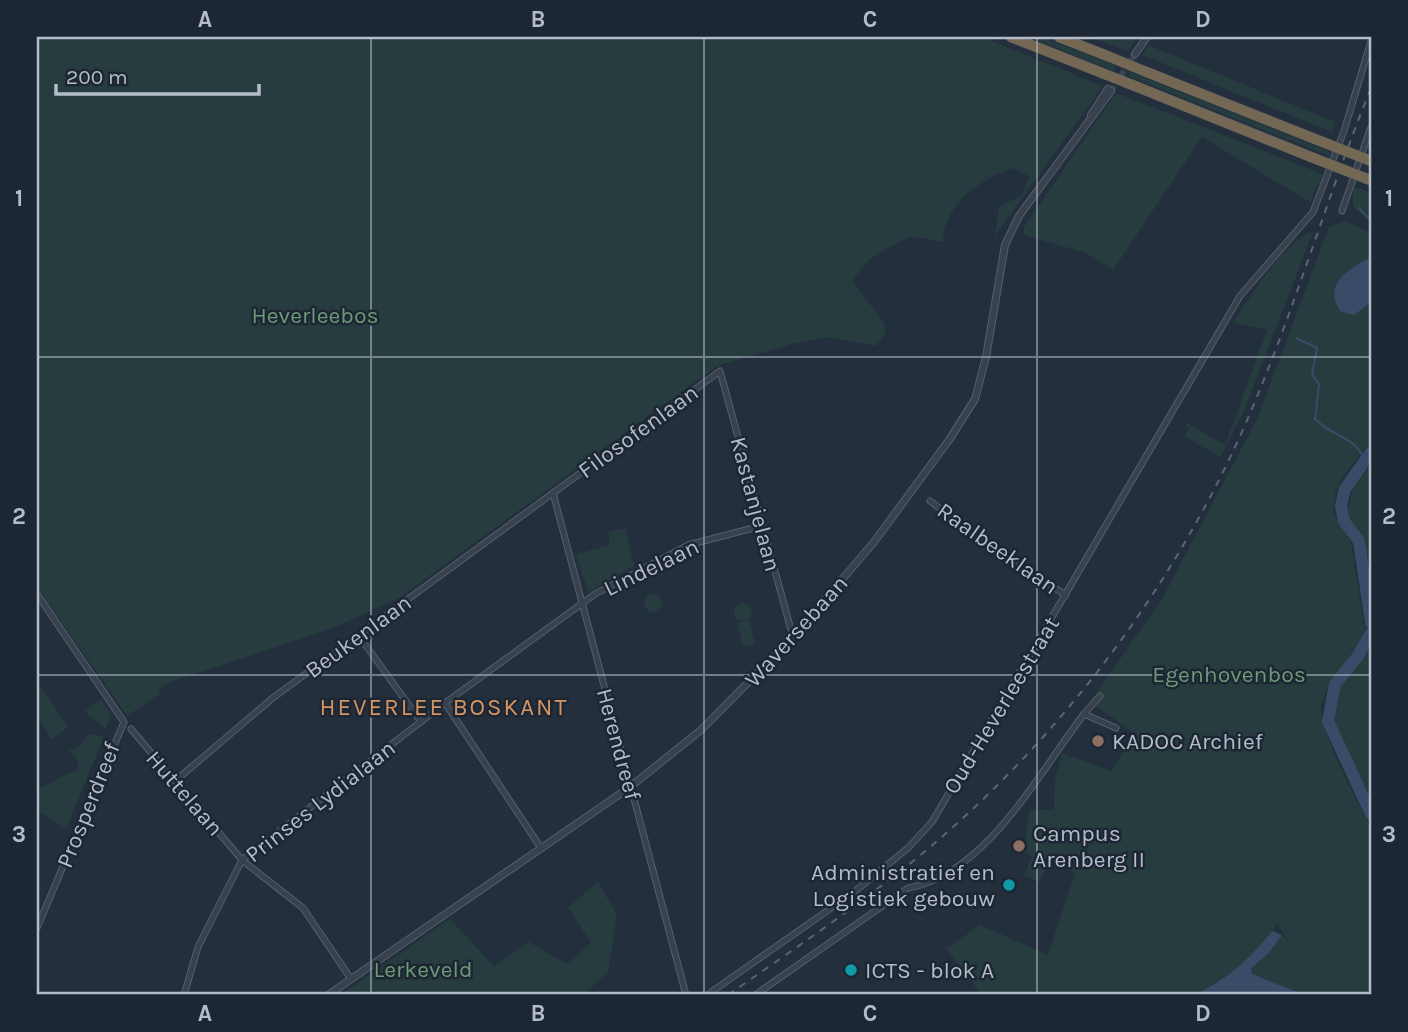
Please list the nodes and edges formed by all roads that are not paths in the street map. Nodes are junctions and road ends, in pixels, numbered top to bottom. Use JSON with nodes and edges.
{"nodes":[{"id":1,"x":1012,"y":37,"type":"edge"},
{"id":2,"x":1059,"y":37,"type":"edge"},
{"id":3,"x":1147,"y":37,"type":"edge"},
{"id":4,"x":1371,"y":41,"type":"edge"},
{"id":5,"x":1135,"y":54,"type":"tunnel mouth"},
{"id":6,"x":1110,"y":90,"type":"tunnel mouth"},
{"id":7,"x":1371,"y":127,"type":"edge"},
{"id":8,"x":1371,"y":161,"type":"edge"},
{"id":9,"x":1371,"y":180,"type":"edge"},
{"id":10,"x":1342,"y":211,"type":"dead end"},
{"id":11,"x":720,"y":371,"type":"joint"},
{"id":12,"x":555,"y":492,"type":"junction"},
{"id":13,"x":547,"y":498,"type":"joint"},
{"id":14,"x":930,"y":501,"type":"dead end"},
{"id":15,"x":761,"y":526,"type":"junction"},
{"id":16,"x":37,"y":594,"type":"edge"},
{"id":17,"x":1066,"y":595,"type":"junction"},
{"id":18,"x":583,"y":603,"type":"junction"},
{"id":19,"x":359,"y":636,"type":"junction"},
{"id":20,"x":793,"y":637,"type":"junction"},
{"id":21,"x":1100,"y":696,"type":"dead end"},
{"id":22,"x":445,"y":703,"type":"junction"},
{"id":23,"x":1084,"y":714,"type":"junction"},
{"id":24,"x":421,"y":722,"type":"junction"},
{"id":25,"x":1116,"y":728,"type":"dead end"},
{"id":26,"x":131,"y":729,"type":"dead end"},
{"id":27,"x":175,"y":781,"type":"junction"},
{"id":28,"x":630,"y":787,"type":"junction"},
{"id":29,"x":541,"y":848,"type":"junction"},
{"id":30,"x":242,"y":860,"type":"junction"},
{"id":31,"x":37,"y":929,"type":"edge"},
{"id":32,"x":351,"y":979,"type":"junction"},
{"id":33,"x":184,"y":995,"type":"edge"},
{"id":34,"x":328,"y":995,"type":"edge"},
{"id":35,"x":686,"y":995,"type":"edge"},
{"id":36,"x":707,"y":995,"type":"edge"},
{"id":37,"x":755,"y":995,"type":"edge"}],
"edges":[{"from":1,"to":9,"type":"highway","bridge":true},
{"from":2,"to":8,"type":"highway","bridge":true},
{"from":3,"to":5,"type":"street"},
{"from":4,"to":17,"type":"street","name":"Oud-Heverleestraat"},
{"from":6,"to":20,"type":"street","name":"Waversebaan"},
{"from":7,"to":10,"type":"street"},
{"from":11,"to":12,"type":"street","name":"Filosofenlaan"},
{"from":11,"to":15,"type":"street","name":"Kastanjelaan"},
{"from":12,"to":13,"type":"street","name":"Filosofenlaan"},
{"from":12,"to":18,"type":"street","name":"Herendreef"},
{"from":13,"to":19,"type":"street","name":"Beukenlaan"},
{"from":14,"to":17,"type":"street","name":"Raalbeeklaan"},
{"from":15,"to":18,"type":"street","name":"Lindelaan"},
{"from":15,"to":20,"type":"street","name":"Kastanjelaan"},
{"from":16,"to":31,"type":"street","name":"Prosperdreef"},
{"from":17,"to":36,"type":"street","name":"Oud-Heverleestraat"},
{"from":18,"to":22,"type":"street","name":"Prinses Lydialaan"},
{"from":18,"to":28,"type":"street","name":"Herendreef"},
{"from":19,"to":24,"type":"street"},
{"from":19,"to":27,"type":"street","name":"Beukenlaan"},
{"from":20,"to":28,"type":"street","name":"Waversebaan"},
{"from":21,"to":23,"type":"street"},
{"from":22,"to":24,"type":"street","name":"Prinses Lydialaan"},
{"from":22,"to":29,"type":"street"},
{"from":23,"to":25,"type":"street"},
{"from":23,"to":37,"type":"street"},
{"from":24,"to":30,"type":"street","name":"Prinses Lydialaan"},
{"from":26,"to":27,"type":"street","name":"Huttelaan"},
{"from":27,"to":30,"type":"street","name":"Huttelaan"},
{"from":28,"to":29,"type":"street","name":"Waversebaan"},
{"from":28,"to":35,"type":"street","name":"Herendreef"},
{"from":29,"to":32,"type":"street","name":"Waversebaan"},
{"from":30,"to":32,"type":"street","name":"Huttelaan"},
{"from":30,"to":33,"type":"street","name":"Prinses Lydialaan"},
{"from":32,"to":34,"type":"street","name":"Waversebaan"}]}
